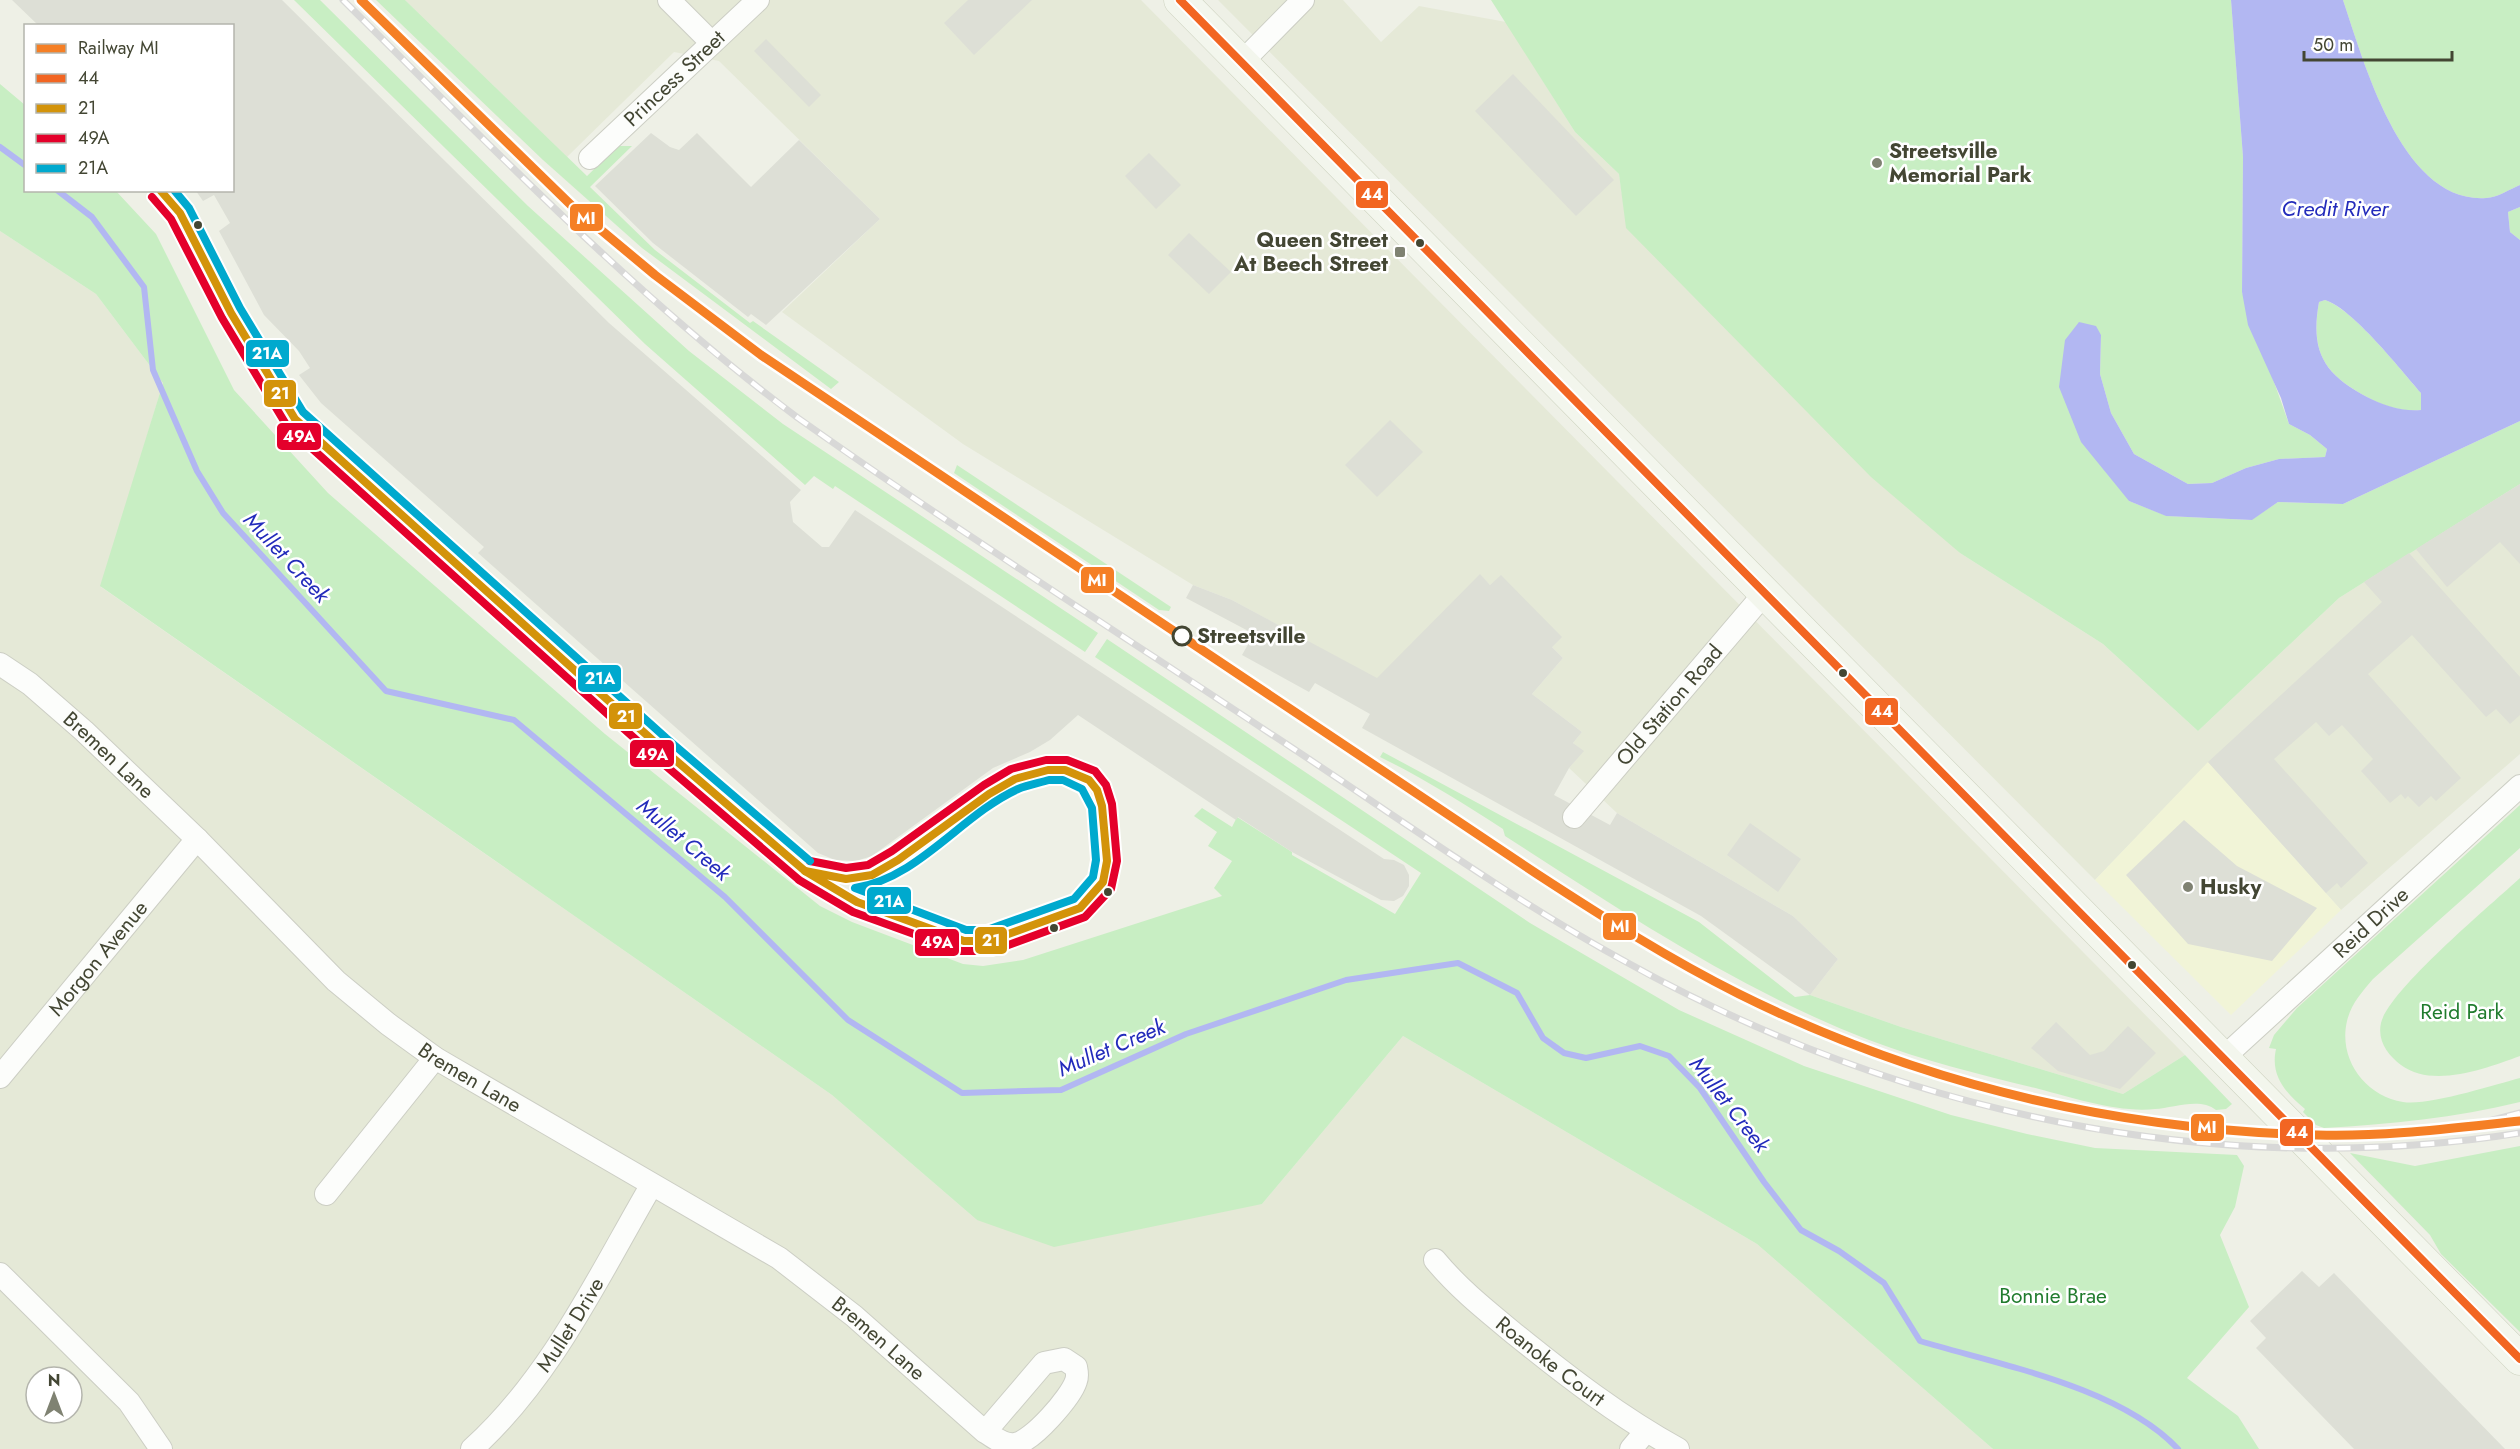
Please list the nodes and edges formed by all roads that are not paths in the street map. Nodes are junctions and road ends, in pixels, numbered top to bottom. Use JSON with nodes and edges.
{"nodes":[{"id":1,"x":669,"y":0,"type":"edge"},
{"id":2,"x":758,"y":0,"type":"edge"},
{"id":3,"x":1180,"y":0,"type":"edge"},
{"id":4,"x":1303,"y":0,"type":"edge"},
{"id":5,"x":712,"y":44,"type":"junction"},
{"id":6,"x":1242,"y":62,"type":"junction"},
{"id":7,"x":590,"y":158,"type":"dead end"},
{"id":8,"x":1764,"y":594,"type":"junction"},
{"id":9,"x":0,"y":664,"type":"edge"},
{"id":10,"x":2520,"y":786,"type":"edge"},
{"id":11,"x":1574,"y":817,"type":"dead end"},
{"id":12,"x":197,"y":839,"type":"junction"},
{"id":13,"x":435,"y":1058,"type":"junction"},
{"id":14,"x":2222,"y":1059,"type":"junction"},
{"id":15,"x":0,"y":1077,"type":"edge"},
{"id":16,"x":651,"y":1186,"type":"junction"},
{"id":17,"x":326,"y":1194,"type":"dead end"},
{"id":18,"x":1435,"y":1260,"type":"dead end"},
{"id":19,"x":0,"y":1274,"type":"edge"},
{"id":20,"x":2520,"y":1359,"type":"edge"},
{"id":21,"x":1646,"y":1431,"type":"junction"},
{"id":22,"x":985,"y":1432,"type":"dead end"},
{"id":23,"x":161,"y":1449,"type":"edge"},
{"id":24,"x":472,"y":1449,"type":"edge"},
{"id":25,"x":1631,"y":1449,"type":"edge"},
{"id":26,"x":1678,"y":1449,"type":"edge"}],
"edges":[{"from":1,"to":5,"type":"street"},
{"from":2,"to":5,"type":"street","name":"Princess Street"},
{"from":3,"to":6,"type":"main road"},
{"from":4,"to":6,"type":"street"},
{"from":5,"to":7,"type":"street","name":"Princess Street"},
{"from":6,"to":8,"type":"main road"},
{"from":8,"to":11,"type":"street","name":"Old Station Road"},
{"from":8,"to":14,"type":"main road"},
{"from":9,"to":12,"type":"street","name":"Bremen Lane"},
{"from":10,"to":14,"type":"street","name":"Reid Drive"},
{"from":12,"to":13,"type":"street","name":"Bremen Lane"},
{"from":12,"to":15,"type":"street","name":"Morgon Avenue"},
{"from":13,"to":16,"type":"street","name":"Bremen Lane"},
{"from":13,"to":17,"type":"street"},
{"from":14,"to":20,"type":"main road"},
{"from":16,"to":22,"type":"street","name":"Bremen Lane"},
{"from":16,"to":24,"type":"street","name":"Mullet Drive"},
{"from":18,"to":21,"type":"street","name":"Roanoke Court"},
{"from":19,"to":23,"type":"street"},
{"from":21,"to":25,"type":"street"},
{"from":21,"to":26,"type":"street","name":"Roanoke Court"}]}
